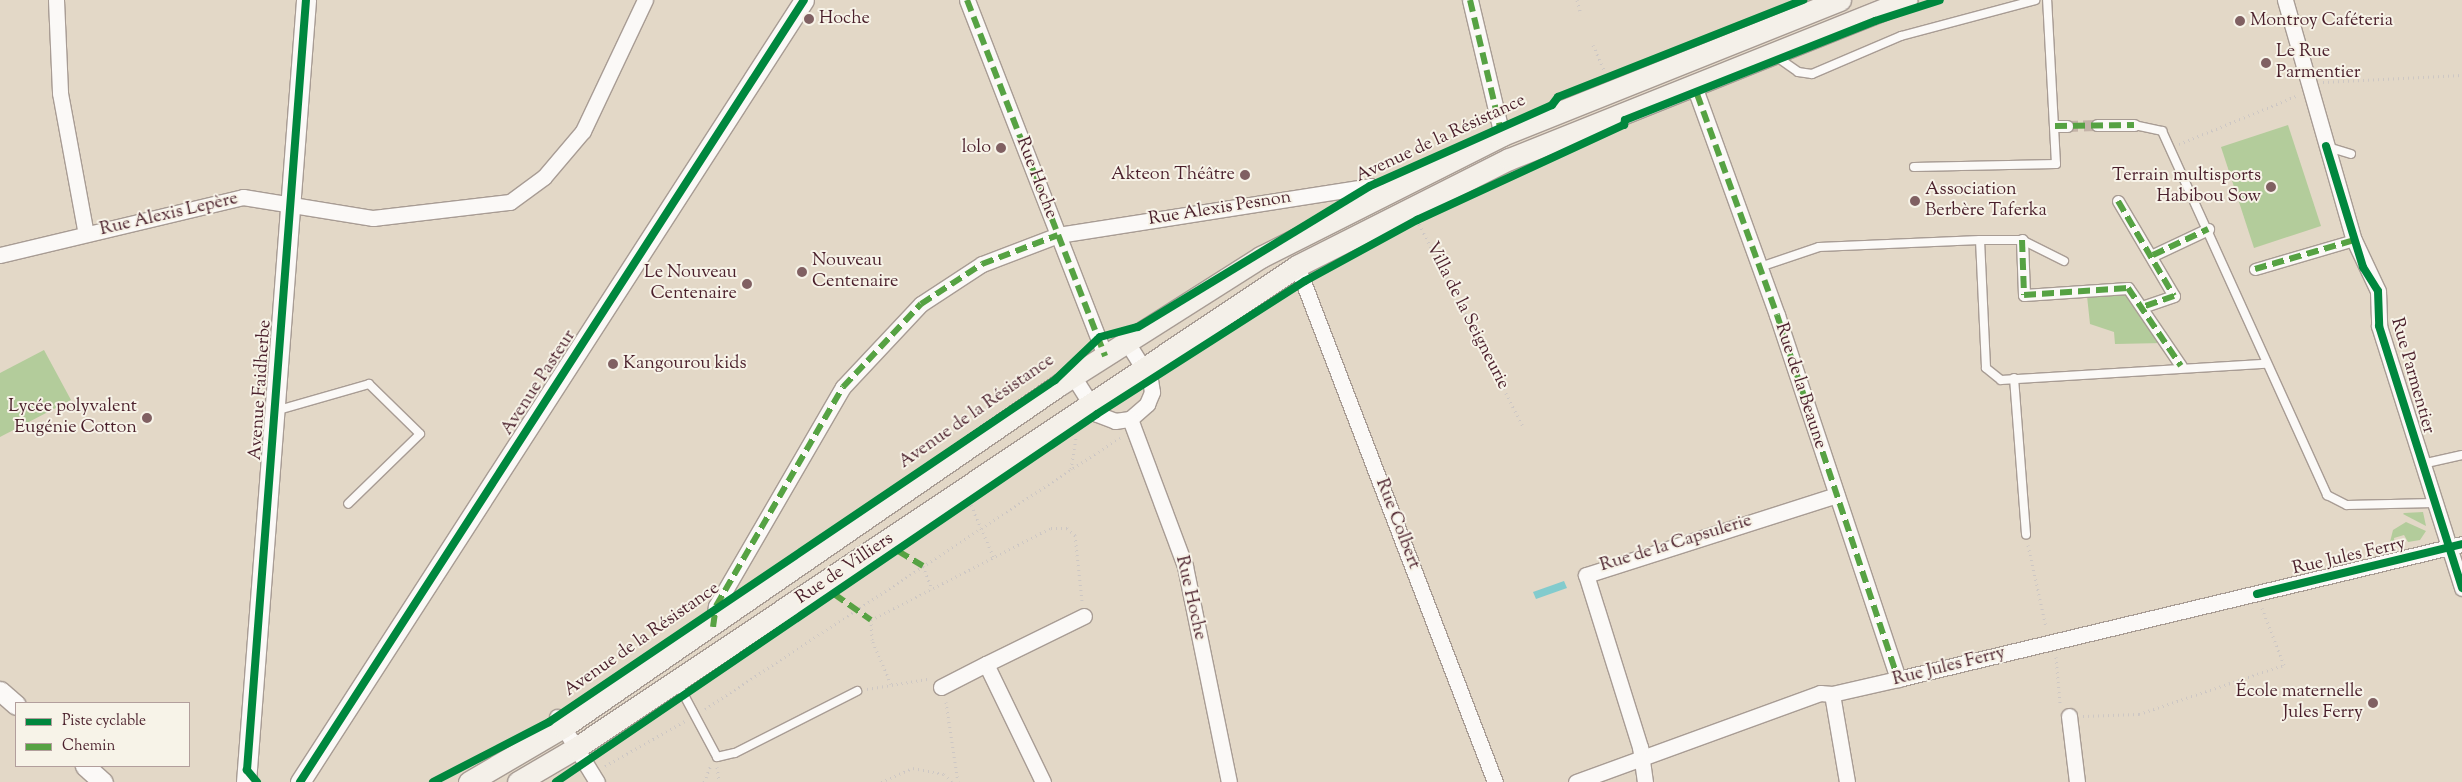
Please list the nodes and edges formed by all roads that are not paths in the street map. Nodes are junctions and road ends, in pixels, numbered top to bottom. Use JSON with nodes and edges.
{"nodes":[{"id":1,"x":56,"y":0,"type":"edge"},
{"id":2,"x":306,"y":0,"type":"edge"},
{"id":3,"x":644,"y":0,"type":"edge"},
{"id":4,"x":804,"y":0,"type":"edge"},
{"id":5,"x":967,"y":0,"type":"edge"},
{"id":6,"x":1470,"y":0,"type":"edge"},
{"id":7,"x":1840,"y":0,"type":"edge"},
{"id":8,"x":1906,"y":0,"type":"edge"},
{"id":9,"x":2034,"y":0,"type":"edge"},
{"id":10,"x":2047,"y":0,"type":"edge"},
{"id":11,"x":2285,"y":0,"type":"edge"},
{"id":12,"x":1770,"y":52,"type":"junction"},
{"id":13,"x":1697,"y":94,"type":"dead end"},
{"id":14,"x":2097,"y":124,"type":"tunnel mouth"},
{"id":15,"x":2134,"y":125,"type":"joint"},
{"id":16,"x":2054,"y":126,"type":"junction"},
{"id":17,"x":2067,"y":126,"type":"tunnel mouth"},
{"id":18,"x":1501,"y":131,"type":"junction"},
{"id":19,"x":2326,"y":146,"type":"junction"},
{"id":20,"x":2351,"y":154,"type":"dead end"},
{"id":21,"x":1914,"y":167,"type":"dead end"},
{"id":22,"x":1375,"y":189,"type":"junction"},
{"id":23,"x":2118,"y":201,"type":"dead end"},
{"id":24,"x":290,"y":203,"type":"junction"},
{"id":25,"x":2208,"y":229,"type":"junction"},
{"id":26,"x":86,"y":234,"type":"junction"},
{"id":27,"x":1058,"y":235,"type":"junction"},
{"id":28,"x":1980,"y":240,"type":"junction"},
{"id":29,"x":2022,"y":240,"type":"junction"},
{"id":30,"x":2354,"y":240,"type":"junction"},
{"id":31,"x":0,"y":254,"type":"edge"},
{"id":32,"x":2153,"y":255,"type":"junction"},
{"id":33,"x":2064,"y":261,"type":"dead end"},
{"id":34,"x":1297,"y":266,"type":"junction"},
{"id":35,"x":1760,"y":267,"type":"junction"},
{"id":36,"x":2255,"y":269,"type":"dead end"},
{"id":37,"x":2142,"y":307,"type":"junction"},
{"id":38,"x":1128,"y":344,"type":"junction"},
{"id":39,"x":1105,"y":356,"type":"junction"},
{"id":40,"x":2266,"y":364,"type":"junction"},
{"id":41,"x":2181,"y":366,"type":"junction"},
{"id":42,"x":1143,"y":368,"type":"junction"},
{"id":43,"x":1073,"y":376,"type":"junction"},
{"id":44,"x":2014,"y":378,"type":"junction"},
{"id":45,"x":1090,"y":403,"type":"junction"},
{"id":46,"x":275,"y":411,"type":"junction"},
{"id":47,"x":1132,"y":424,"type":"junction"},
{"id":48,"x":2462,"y":455,"type":"edge"},
{"id":49,"x":2422,"y":464,"type":"junction"},
{"id":50,"x":1837,"y":494,"type":"junction"},
{"id":51,"x":2434,"y":503,"type":"junction"},
{"id":52,"x":348,"y":504,"type":"dead end"},
{"id":53,"x":2026,"y":535,"type":"road end"},
{"id":54,"x":2455,"y":546,"type":"edge"},
{"id":55,"x":2462,"y":588,"type":"edge"},
{"id":56,"x":1084,"y":616,"type":"road end"},
{"id":57,"x":713,"y":627,"type":"junction"},
{"id":58,"x":986,"y":664,"type":"junction"},
{"id":59,"x":1898,"y":679,"type":"junction"},
{"id":60,"x":676,"y":680,"type":"junction"},
{"id":61,"x":941,"y":687,"type":"road end"},
{"id":62,"x":0,"y":691,"type":"edge"},
{"id":63,"x":857,"y":691,"type":"road end"},
{"id":64,"x":1832,"y":694,"type":"junction"},
{"id":65,"x":15,"y":704,"type":"edge"},
{"id":66,"x":2069,"y":716,"type":"road end"},
{"id":67,"x":560,"y":722,"type":"junction"},
{"id":68,"x":576,"y":748,"type":"junction"},
{"id":69,"x":1642,"y":759,"type":"junction"},
{"id":70,"x":86,"y":767,"type":"edge"},
{"id":71,"x":595,"y":777,"type":"edge"},
{"id":72,"x":103,"y":782,"type":"edge"},
{"id":73,"x":246,"y":782,"type":"edge"},
{"id":74,"x":300,"y":782,"type":"edge"},
{"id":75,"x":469,"y":782,"type":"edge"},
{"id":76,"x":518,"y":782,"type":"edge"},
{"id":77,"x":1043,"y":782,"type":"edge"},
{"id":78,"x":1228,"y":782,"type":"edge"},
{"id":79,"x":1495,"y":782,"type":"edge"},
{"id":80,"x":1576,"y":782,"type":"edge"},
{"id":81,"x":1645,"y":782,"type":"edge"},
{"id":82,"x":1847,"y":782,"type":"edge"},
{"id":83,"x":2077,"y":782,"type":"edge"}],
"edges":[{"from":1,"to":26,"type":"street"},
{"from":2,"to":24,"type":"street","name":"Avenue Faidherbe"},
{"from":3,"to":24,"type":"street","name":"Rue Alexis Lepère"},
{"from":4,"to":74,"type":"street","name":"Avenue Pasteur"},
{"from":5,"to":27,"type":"street","name":"Rue Hoche"},
{"from":6,"to":18,"type":"street"},
{"from":7,"to":18,"type":"main road","name":"Avenue de la Résistance"},
{"from":8,"to":12,"type":"main road"},
{"from":9,"to":12,"type":"lane"},
{"from":10,"to":16,"type":"lane"},
{"from":11,"to":19,"type":"street","name":"Rue Parmentier"},
{"from":12,"to":34,"type":"main road"},
{"from":13,"to":35,"type":"street","name":"Rue de la Beaune"},
{"from":14,"to":15,"type":"street"},
{"from":15,"to":25,"type":"lane"},
{"from":16,"to":17,"type":"street"},
{"from":16,"to":21,"type":"lane"},
{"from":18,"to":22,"type":"main road","name":"Avenue de la Résistance"},
{"from":19,"to":20,"type":"lane"},
{"from":19,"to":30,"type":"street","name":"Rue Parmentier"},
{"from":22,"to":27,"type":"street","name":"Rue Alexis Pesnon"},
{"from":22,"to":38,"type":"main road","name":"Avenue de la Résistance"},
{"from":23,"to":32,"type":"street"},
{"from":24,"to":26,"type":"street","name":"Rue Alexis Lepère"},
{"from":24,"to":46,"type":"street","name":"Avenue Faidherbe"},
{"from":25,"to":32,"type":"street"},
{"from":25,"to":40,"type":"lane"},
{"from":26,"to":31,"type":"street","name":"Rue Alexis Lepère"},
{"from":27,"to":39,"type":"street","name":"Rue Hoche"},
{"from":27,"to":57,"type":"street"},
{"from":28,"to":29,"type":"lane"},
{"from":28,"to":35,"type":"lane"},
{"from":28,"to":44,"type":"lane"},
{"from":29,"to":33,"type":"lane"},
{"from":29,"to":37,"type":"street"},
{"from":30,"to":36,"type":"street"},
{"from":30,"to":49,"type":"street","name":"Rue Parmentier"},
{"from":32,"to":37,"type":"street"},
{"from":34,"to":42,"type":"main road"},
{"from":34,"to":79,"type":"street","name":"Rue Colbert"},
{"from":35,"to":50,"type":"street","name":"Rue de la Beaune"},
{"from":37,"to":41,"type":"street"},
{"from":38,"to":39,"type":"main road","name":"Avenue de la Résistance"},
{"from":38,"to":42,"type":"street"},
{"from":39,"to":43,"type":"main road","name":"Avenue de la Résistance"},
{"from":40,"to":41,"type":"lane"},
{"from":40,"to":51,"type":"lane"},
{"from":41,"to":44,"type":"lane"},
{"from":42,"to":45,"type":"main road"},
{"from":42,"to":47,"type":"street"},
{"from":43,"to":45,"type":"street"},
{"from":43,"to":57,"type":"main road","name":"Avenue de la Résistance"},
{"from":44,"to":53,"type":"lane"},
{"from":45,"to":47,"type":"street"},
{"from":45,"to":60,"type":"main road"},
{"from":46,"to":52,"type":"lane"},
{"from":46,"to":73,"type":"street","name":"Avenue Faidherbe"},
{"from":47,"to":78,"type":"street","name":"Rue Hoche"},
{"from":48,"to":49,"type":"lane"},
{"from":49,"to":51,"type":"street","name":"Rue Parmentier"},
{"from":50,"to":59,"type":"street","name":"Rue de la Beaune"},
{"from":50,"to":69,"type":"street","name":"Rue de la Capsulerie"},
{"from":51,"to":54,"type":"street","name":"Rue Parmentier"},
{"from":54,"to":55,"type":"street","name":"Rue Parmentier"},
{"from":54,"to":59,"type":"street","name":"Rue Jules Ferry"},
{"from":56,"to":58,"type":"street"},
{"from":57,"to":67,"type":"main road","name":"Avenue de la Résistance"},
{"from":58,"to":61,"type":"street"},
{"from":58,"to":77,"type":"street"},
{"from":59,"to":64,"type":"street","name":"Rue Jules Ferry"},
{"from":60,"to":63,"type":"lane"},
{"from":60,"to":68,"type":"main road"},
{"from":62,"to":65,"type":"street"},
{"from":64,"to":69,"type":"street","name":"Rue Jules Ferry"},
{"from":64,"to":82,"type":"street"},
{"from":66,"to":83,"type":"street"},
{"from":67,"to":68,"type":"street"},
{"from":67,"to":75,"type":"main road","name":"Avenue de la Résistance"},
{"from":68,"to":71,"type":"street"},
{"from":68,"to":76,"type":"main road"},
{"from":69,"to":80,"type":"street","name":"Rue Jules Ferry"},
{"from":69,"to":81,"type":"street"},
{"from":70,"to":72,"type":"street"}]}
